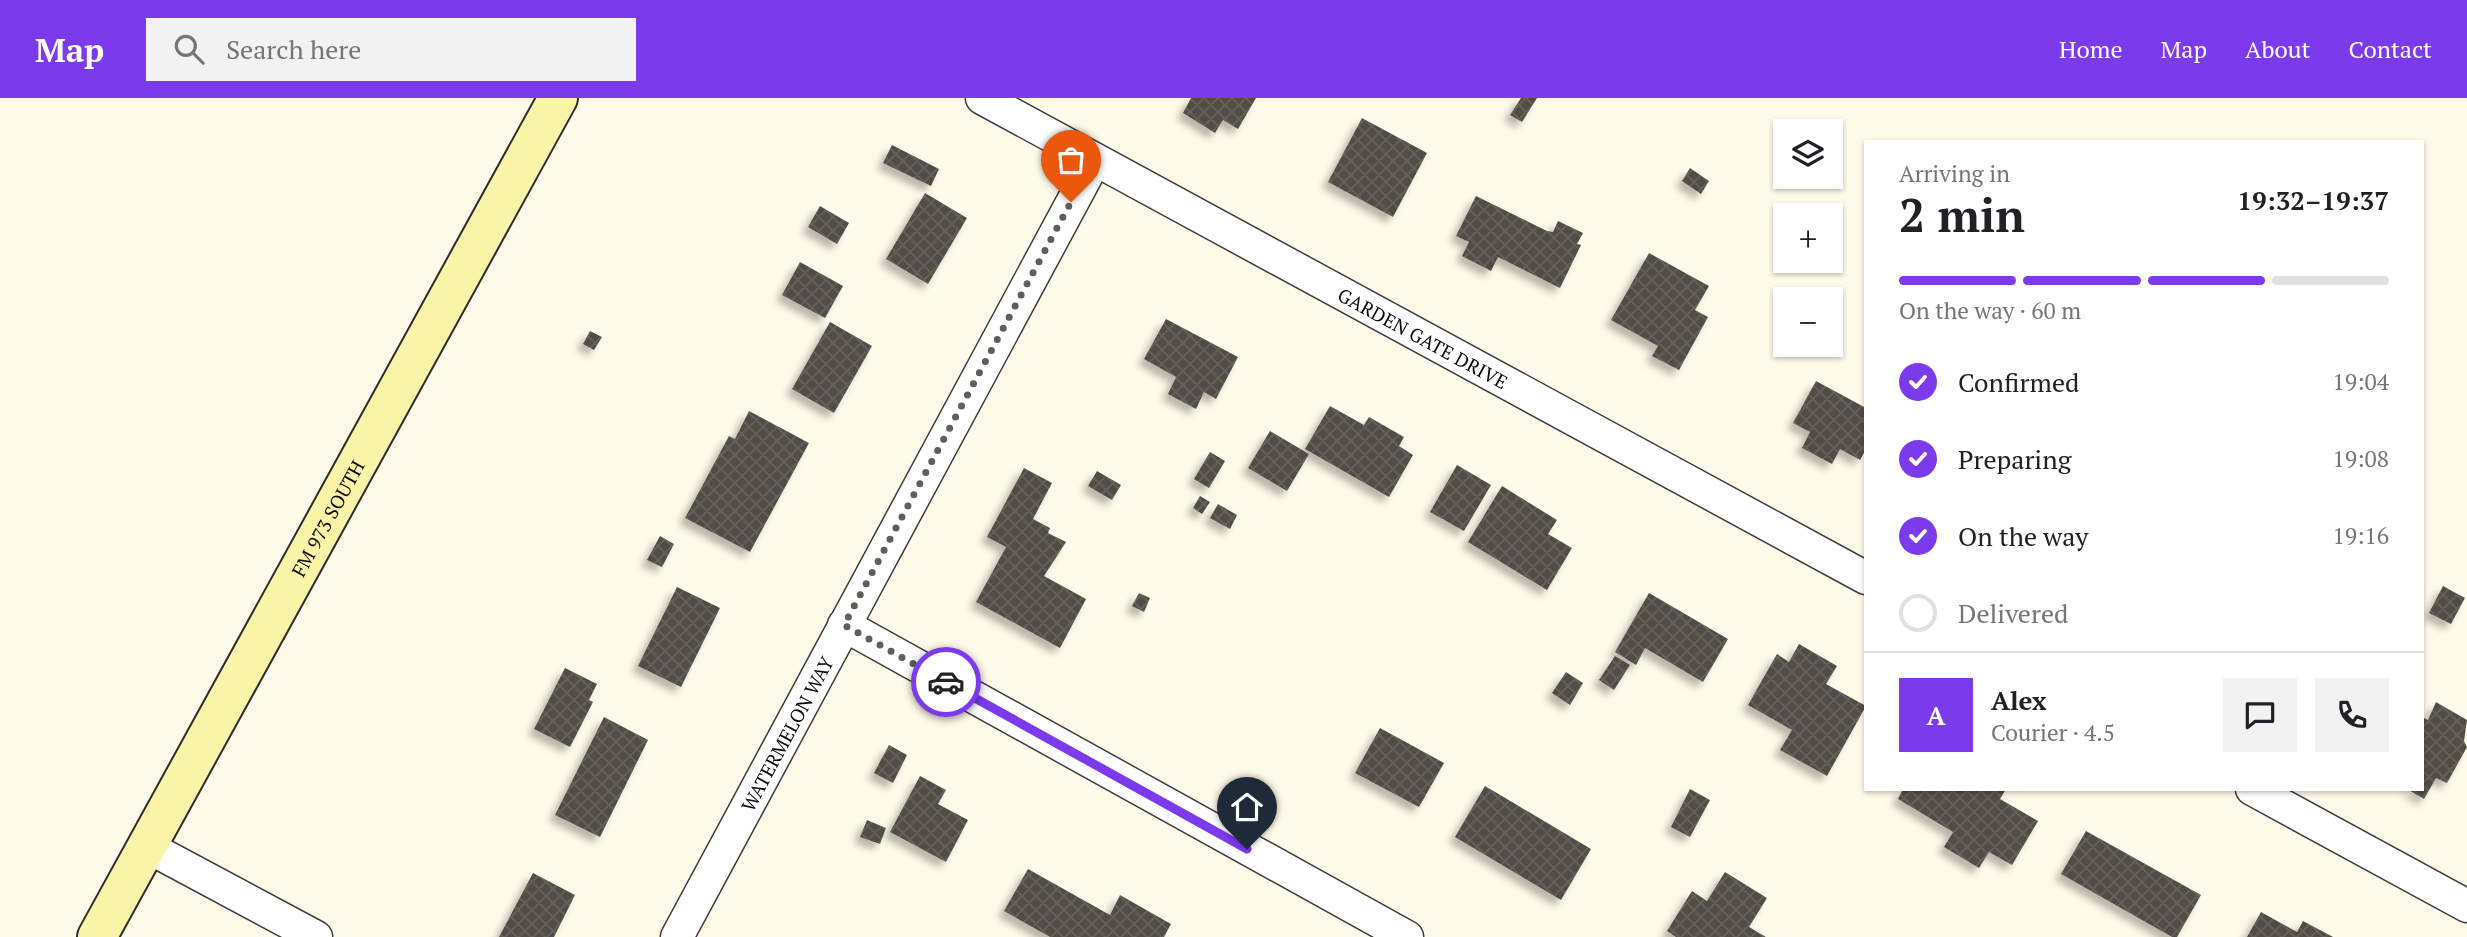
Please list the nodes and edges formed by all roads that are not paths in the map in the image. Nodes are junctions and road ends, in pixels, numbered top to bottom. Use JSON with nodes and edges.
{"nodes":[{"id":1,"x":558,"y":98,"type":"edge"},
{"id":2,"x":982,"y":98,"type":"edge"},
{"id":3,"x":1095,"y":160,"type":"junction"},
{"id":4,"x":1864,"y":578,"type":"edge"},
{"id":5,"x":844,"y":625,"type":"junction"},
{"id":6,"x":2256,"y":791,"type":"edge"},
{"id":7,"x":146,"y":846,"type":"junction"},
{"id":8,"x":2467,"y":906,"type":"edge"},
{"id":9,"x":97,"y":937,"type":"edge"},
{"id":10,"x":316,"y":937,"type":"edge"},
{"id":11,"x":677,"y":937,"type":"edge"},
{"id":12,"x":1407,"y":937,"type":"edge"}],
"edges":[{"from":1,"to":7,"type":"main road","name":"FM 973 SOUTH"},
{"from":2,"to":3,"type":"street","name":"GARDEN GATE DRIVE"},
{"from":3,"to":4,"type":"street","name":"GARDEN GATE DRIVE"},
{"from":3,"to":5,"type":"street","name":"WATERMELON WAY"},
{"from":5,"to":11,"type":"street","name":"WATERMELON WAY"},
{"from":5,"to":12,"type":"street"},
{"from":6,"to":8,"type":"street"},
{"from":7,"to":9,"type":"main road","name":"FM 973 SOUTH"},
{"from":7,"to":10,"type":"street"}]}
